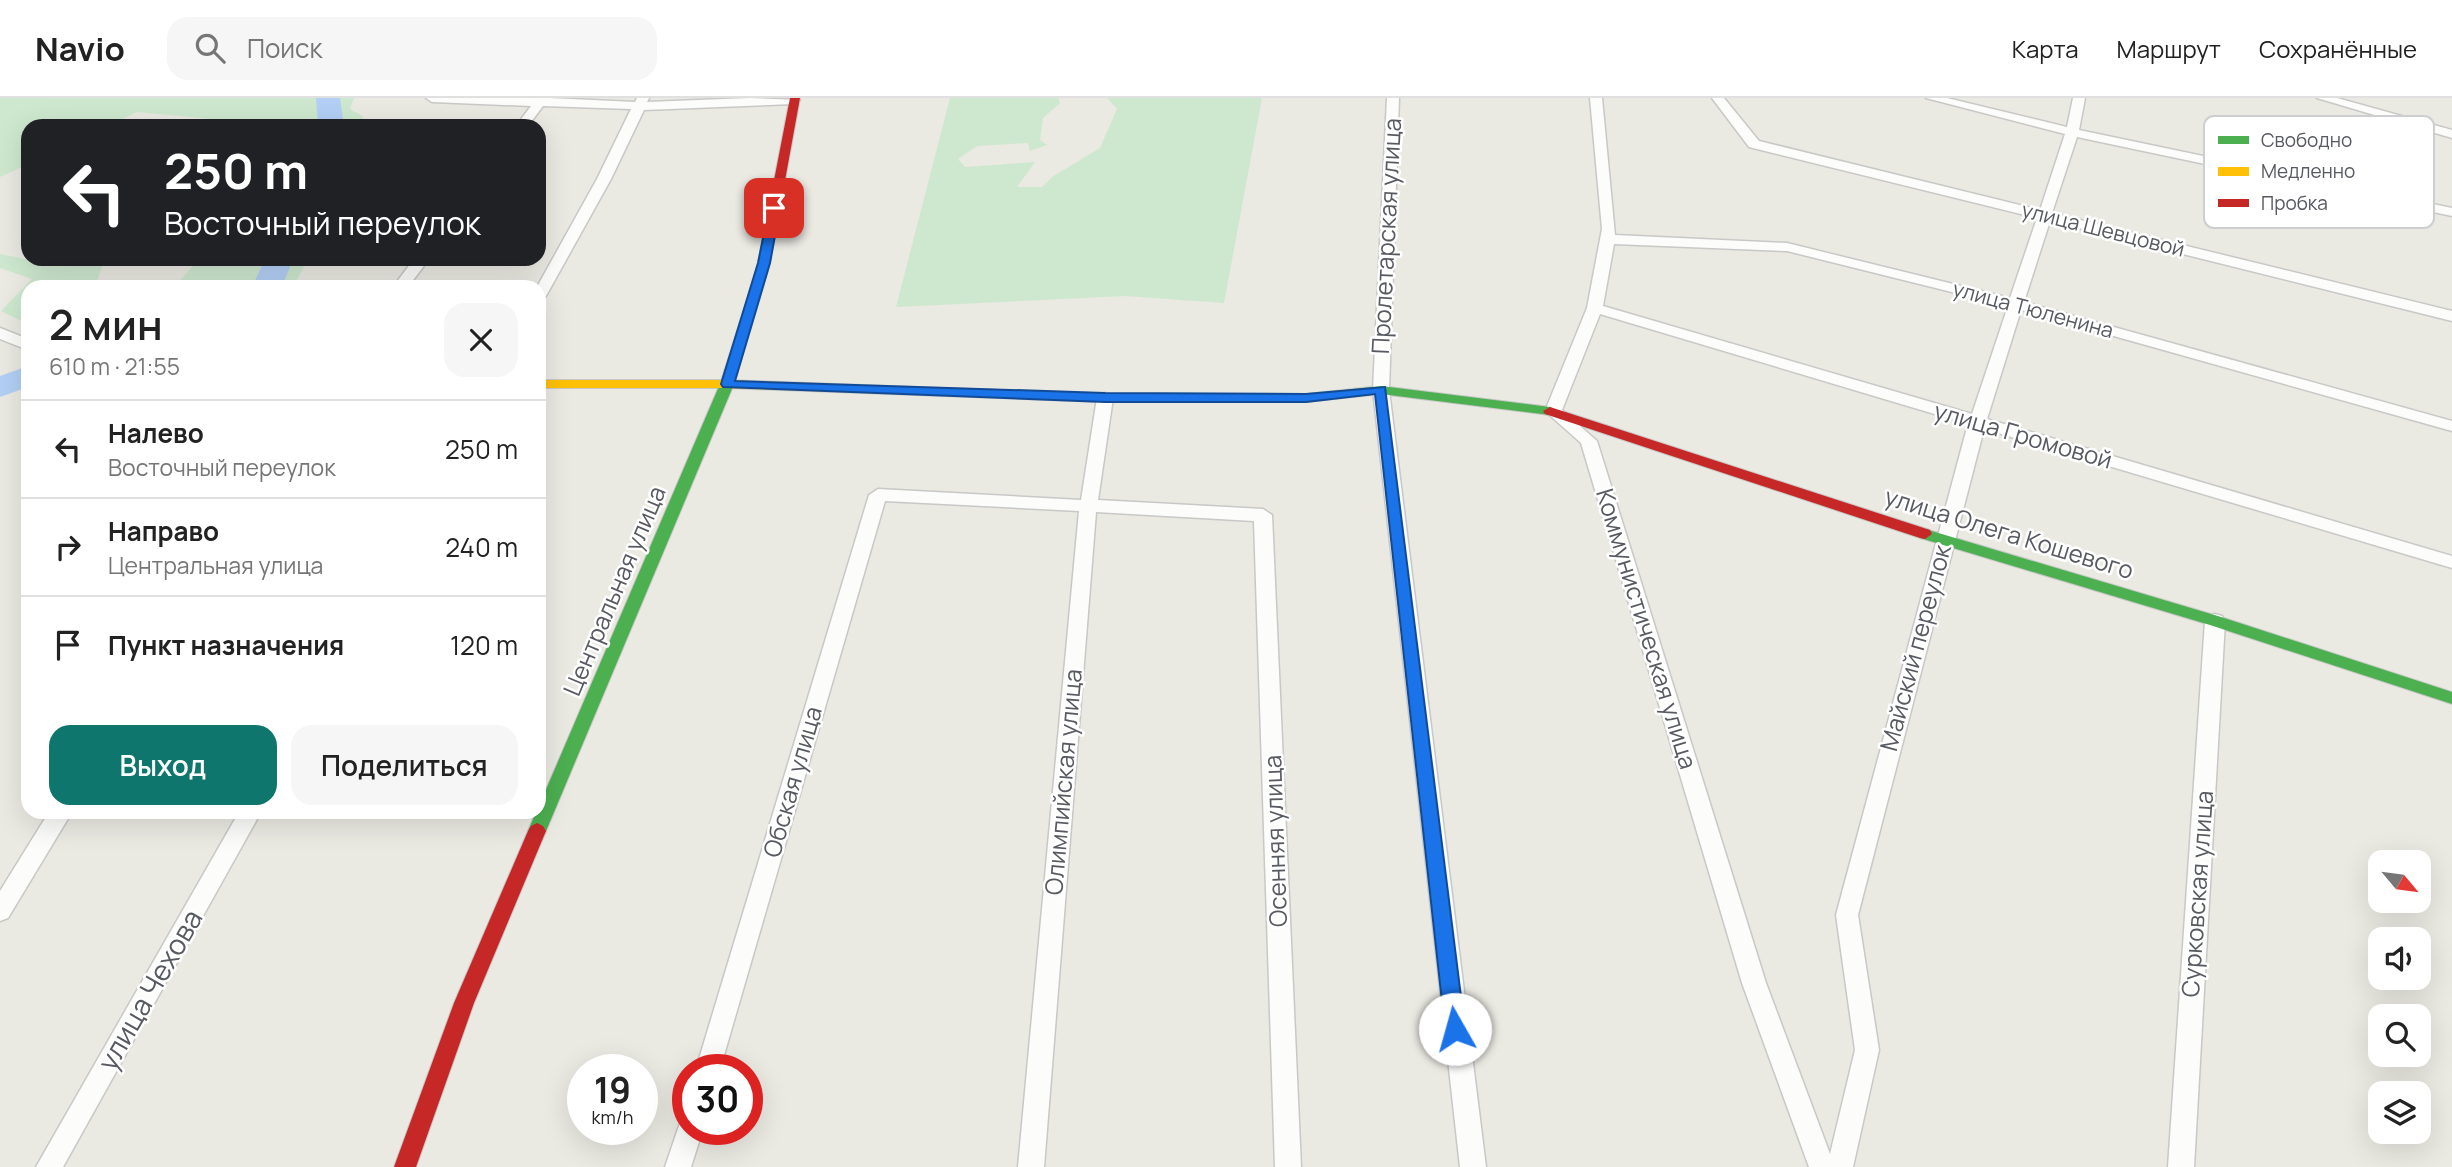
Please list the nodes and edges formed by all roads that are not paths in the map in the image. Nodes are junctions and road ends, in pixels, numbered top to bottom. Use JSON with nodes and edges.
{"nodes":[{"id":1,"x":432,"y":98,"type":"edge"},
{"id":2,"x":1394,"y":98,"type":"edge"},
{"id":3,"x":1596,"y":98,"type":"edge"},
{"id":4,"x":1718,"y":98,"type":"edge"},
{"id":5,"x":1932,"y":98,"type":"edge"},
{"id":6,"x":2078,"y":98,"type":"edge"},
{"id":7,"x":2323,"y":98,"type":"edge"},
{"id":8,"x":794,"y":99,"type":"edge"},
{"id":9,"x":542,"y":100,"type":"edge"},
{"id":10,"x":640,"y":102,"type":"edge"},
{"id":11,"x":2388,"y":116,"type":"edge"},
{"id":12,"x":527,"y":119,"type":"edge"},
{"id":13,"x":2434,"y":129,"type":"edge"},
{"id":14,"x":2072,"y":132,"type":"junction"},
{"id":15,"x":2452,"y":134,"type":"edge"},
{"id":16,"x":2204,"y":160,"type":"edge"},
{"id":17,"x":2434,"y":208,"type":"edge"},
{"id":18,"x":2452,"y":212,"type":"edge"},
{"id":19,"x":2045,"y":216,"type":"junction"},
{"id":20,"x":1607,"y":239,"type":"junction"},
{"id":21,"x":416,"y":266,"type":"edge"},
{"id":22,"x":406,"y":280,"type":"edge"},
{"id":23,"x":546,"y":283,"type":"edge"},
{"id":24,"x":2016,"y":304,"type":"junction"},
{"id":25,"x":1595,"y":308,"type":"junction"},
{"id":26,"x":2452,"y":316,"type":"edge"},
{"id":27,"x":0,"y":333,"type":"edge"},
{"id":28,"x":21,"y":342,"type":"edge"},
{"id":29,"x":546,"y":384,"type":"edge"},
{"id":30,"x":727,"y":384,"type":"junction"},
{"id":31,"x":1381,"y":390,"type":"junction"},
{"id":32,"x":1105,"y":398,"type":"junction"},
{"id":33,"x":1553,"y":411,"type":"junction"},
{"id":34,"x":1977,"y":423,"type":"junction"},
{"id":35,"x":2452,"y":426,"type":"edge"},
{"id":36,"x":1088,"y":508,"type":"junction"},
{"id":37,"x":1944,"y":540,"type":"junction"},
{"id":38,"x":2452,"y":562,"type":"edge"},
{"id":39,"x":2215,"y":621,"type":"junction"},
{"id":40,"x":2452,"y":698,"type":"edge"},
{"id":41,"x":546,"y":810,"type":"edge"},
{"id":42,"x":57,"y":819,"type":"edge"},
{"id":43,"x":246,"y":819,"type":"edge"},
{"id":44,"x":542,"y":819,"type":"edge"},
{"id":45,"x":0,"y":911,"type":"edge"},
{"id":46,"x":712,"y":1054,"type":"edge"},
{"id":47,"x":685,"y":1145,"type":"edge"},
{"id":48,"x":49,"y":1167,"type":"edge"},
{"id":49,"x":405,"y":1167,"type":"edge"},
{"id":50,"x":678,"y":1167,"type":"edge"},
{"id":51,"x":1031,"y":1167,"type":"edge"},
{"id":52,"x":1288,"y":1167,"type":"edge"},
{"id":53,"x":1473,"y":1167,"type":"edge"},
{"id":54,"x":1822,"y":1167,"type":"edge"},
{"id":55,"x":1840,"y":1167,"type":"edge"},
{"id":56,"x":2181,"y":1167,"type":"edge"}],
"edges":[{"from":1,"to":9,"type":"street"},
{"from":2,"to":31,"type":"street","name":"Пролетарская улица"},
{"from":3,"to":20,"type":"street"},
{"from":4,"to":19,"type":"street","name":"улица Шевцовой"},
{"from":5,"to":14,"type":"street"},
{"from":6,"to":14,"type":"street","name":"Майский переулок"},
{"from":7,"to":11,"type":"street"},
{"from":8,"to":10,"type":"street"},
{"from":8,"to":30,"type":"street","name":"Центральная улица"},
{"from":9,"to":10,"type":"street"},
{"from":9,"to":12,"type":"street"},
{"from":10,"to":23,"type":"street"},
{"from":13,"to":15,"type":"street"},
{"from":14,"to":16,"type":"street"},
{"from":14,"to":19,"type":"street","name":"Майский переулок"},
{"from":17,"to":18,"type":"street"},
{"from":19,"to":24,"type":"street","name":"Майский переулок"},
{"from":19,"to":26,"type":"street","name":"улица Шевцовой"},
{"from":20,"to":24,"type":"street","name":"улица Тюленина"},
{"from":20,"to":25,"type":"street"},
{"from":21,"to":22,"type":"street"},
{"from":24,"to":34,"type":"street","name":"Майский переулок"},
{"from":24,"to":35,"type":"street","name":"улица Тюленина"},
{"from":25,"to":33,"type":"street"},
{"from":25,"to":34,"type":"street","name":"улица Громовой"},
{"from":27,"to":28,"type":"street"},
{"from":29,"to":30,"type":"street","name":"улица Олега Кошевого"},
{"from":30,"to":32,"type":"street","name":"улица Олега Кошевого"},
{"from":30,"to":41,"type":"street","name":"Центральная улица"},
{"from":31,"to":32,"type":"street","name":"улица Олега Кошевого"},
{"from":31,"to":33,"type":"street","name":"улица Олега Кошевого"},
{"from":31,"to":53,"type":"street","name":"Пролетарская улица"},
{"from":32,"to":36,"type":"street","name":"Олимпийская улица"},
{"from":33,"to":37,"type":"street","name":"улица Олега Кошевого"},
{"from":33,"to":54,"type":"street","name":"Коммунистическая улица"},
{"from":34,"to":37,"type":"street","name":"Майский переулок"},
{"from":34,"to":38,"type":"street","name":"улица Громовой"},
{"from":36,"to":46,"type":"street","name":"Обская улица"},
{"from":36,"to":51,"type":"street","name":"Олимпийская улица"},
{"from":36,"to":52,"type":"street","name":"Осенняя улица"},
{"from":37,"to":39,"type":"street","name":"улица Олега Кошевого"},
{"from":37,"to":55,"type":"street","name":"Майский переулок"},
{"from":39,"to":40,"type":"street","name":"улица Олега Кошевого"},
{"from":39,"to":56,"type":"street","name":"Сурковская улица"},
{"from":42,"to":45,"type":"street"},
{"from":43,"to":48,"type":"street","name":"улица Чехова"},
{"from":44,"to":49,"type":"street","name":"Центральная улица"},
{"from":47,"to":50,"type":"street"}]}
